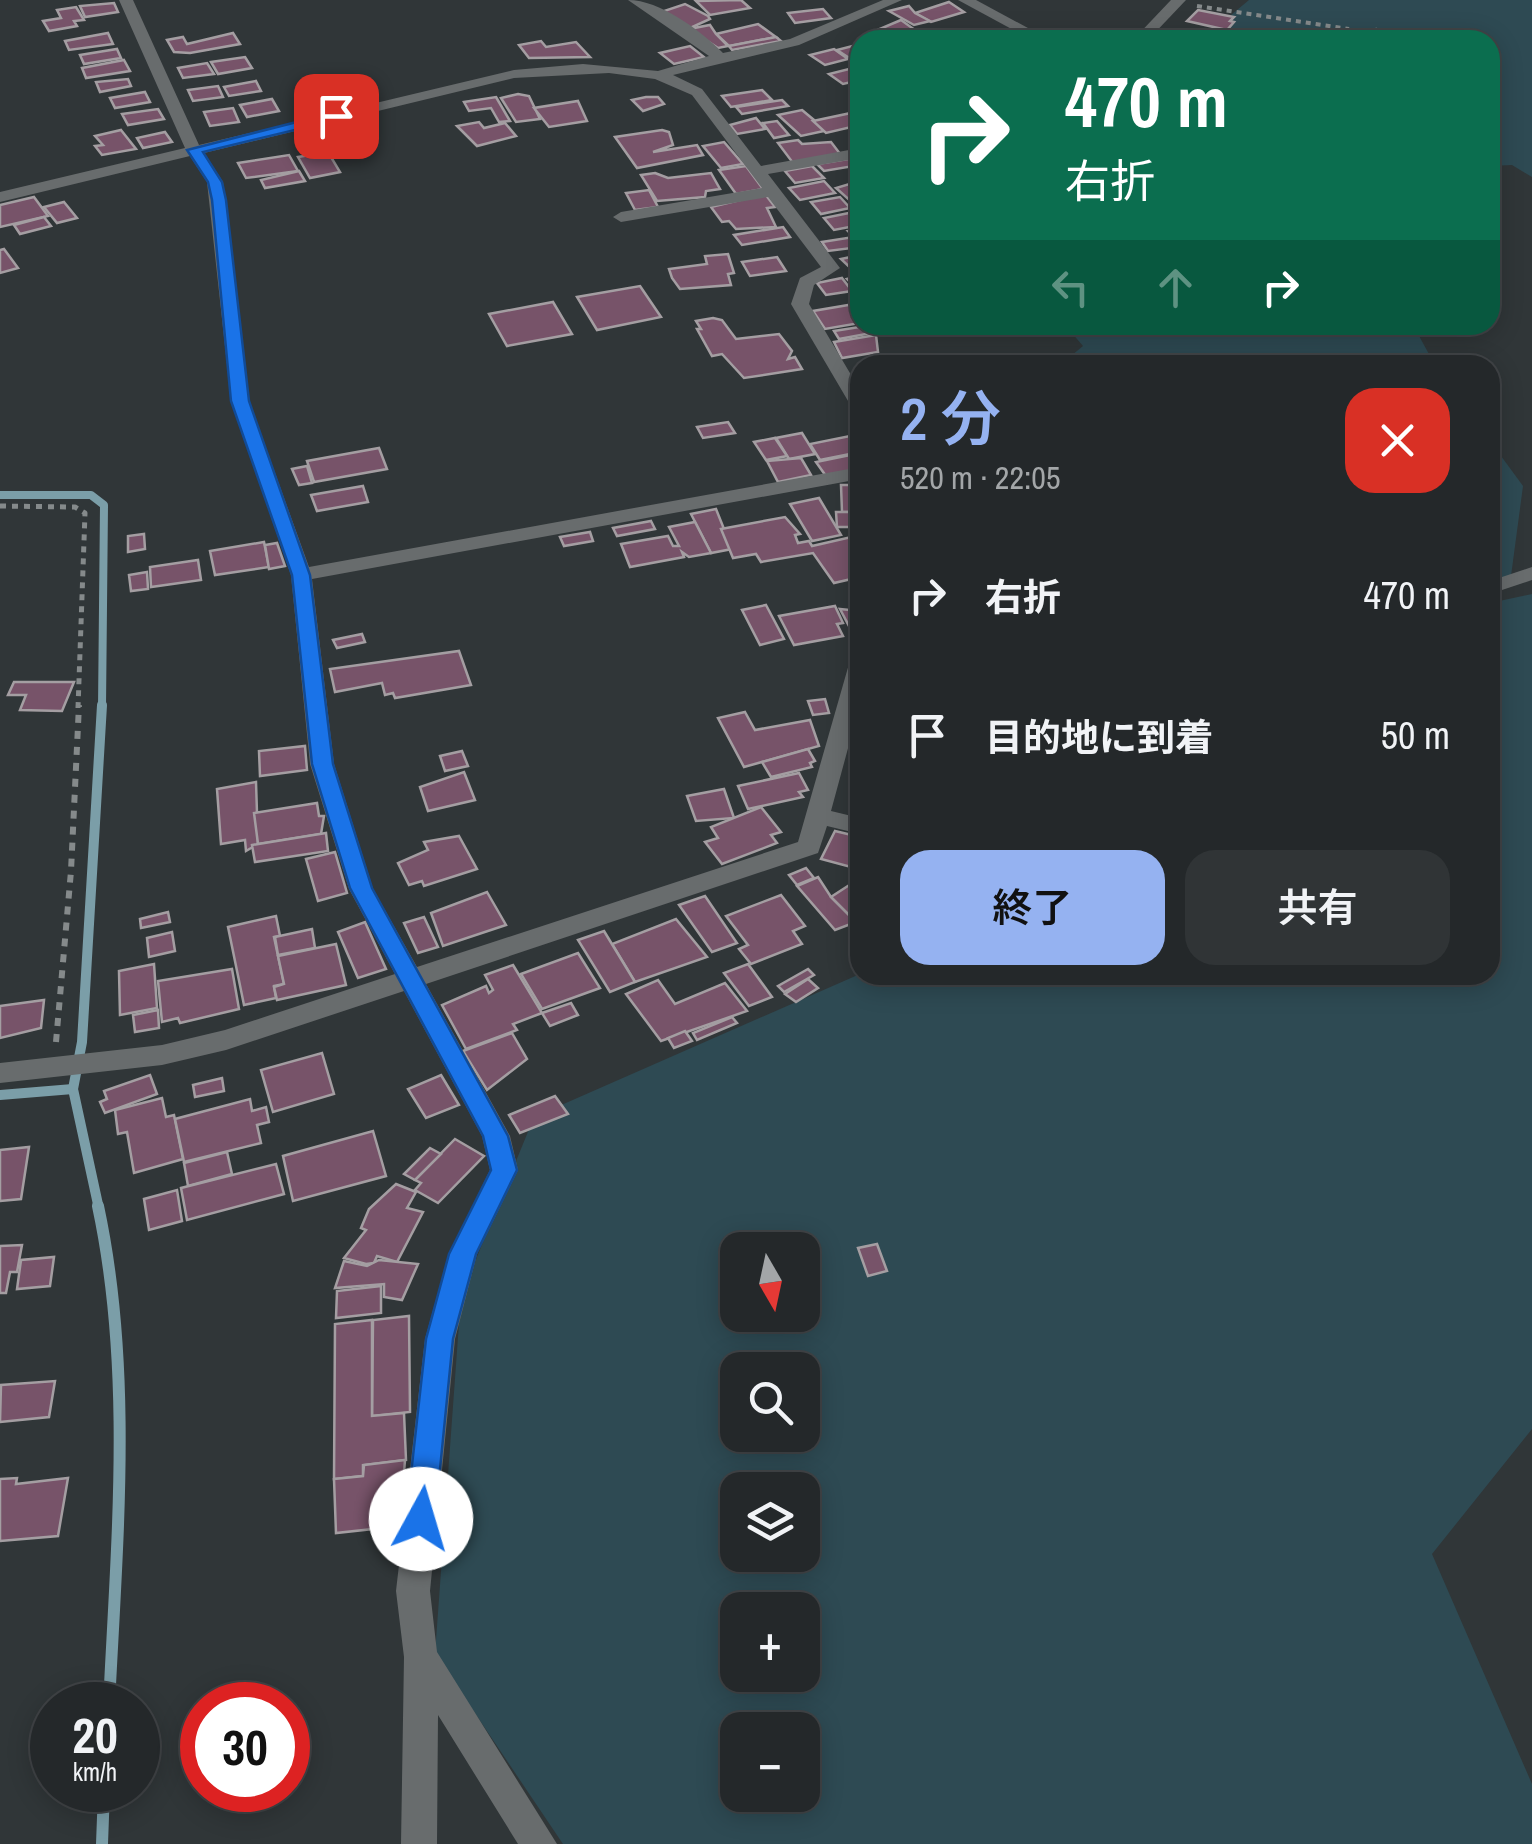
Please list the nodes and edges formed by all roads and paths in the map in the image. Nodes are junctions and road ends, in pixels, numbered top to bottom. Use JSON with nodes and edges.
{"nodes":[{"id":1,"x":126,"y":0,"type":"edge"},
{"id":2,"x":635,"y":0,"type":"edge"},
{"id":3,"x":895,"y":0,"type":"edge"},
{"id":4,"x":965,"y":0,"type":"edge"},
{"id":5,"x":1179,"y":0,"type":"edge"},
{"id":6,"x":1216,"y":9,"type":"dead end"},
{"id":7,"x":1349,"y":29,"type":"dead end"},
{"id":8,"x":1024,"y":30,"type":"edge"},
{"id":9,"x":1150,"y":30,"type":"edge"},
{"id":10,"x":720,"y":57,"type":"junction"},
{"id":11,"x":662,"y":75,"type":"junction"},
{"id":12,"x":194,"y":150,"type":"junction"},
{"id":13,"x":850,"y":155,"type":"edge"},
{"id":14,"x":759,"y":171,"type":"junction"},
{"id":15,"x":773,"y":191,"type":"junction"},
{"id":16,"x":0,"y":197,"type":"edge"},
{"id":17,"x":621,"y":217,"type":"dead end"},
{"id":18,"x":850,"y":389,"type":"edge"},
{"id":19,"x":850,"y":475,"type":"edge"},
{"id":20,"x":0,"y":506,"type":"edge"},
{"id":21,"x":1532,"y":574,"type":"edge"},
{"id":22,"x":301,"y":575,"type":"junction"},
{"id":23,"x":1500,"y":585,"type":"edge"},
{"id":24,"x":850,"y":700,"type":"edge"},
{"id":25,"x":818,"y":816,"type":"junction"},
{"id":26,"x":850,"y":824,"type":"edge"},
{"id":27,"x":408,"y":981,"type":"junction"},
{"id":28,"x":59,"y":1067,"type":"junction"},
{"id":29,"x":0,"y":1073,"type":"edge"},
{"id":30,"x":421,"y":1657,"type":"junction"},
{"id":31,"x":419,"y":1844,"type":"edge"},
{"id":32,"x":539,"y":1844,"type":"edge"}],
"edges":[{"from":1,"to":12,"type":"street"},
{"from":2,"to":10,"type":"street"},
{"from":3,"to":10,"type":"street"},
{"from":4,"to":8,"type":"street"},
{"from":5,"to":9,"type":"street"},
{"from":6,"to":7,"type":"path"},
{"from":10,"to":11,"type":"street"},
{"from":11,"to":12,"type":"street"},
{"from":11,"to":14,"type":"street"},
{"from":12,"to":16,"type":"street"},
{"from":12,"to":22,"type":"street"},
{"from":13,"to":14,"type":"street"},
{"from":14,"to":15,"type":"street"},
{"from":15,"to":17,"type":"street"},
{"from":15,"to":18,"type":"street"},
{"from":19,"to":22,"type":"street"},
{"from":20,"to":28,"type":"path"},
{"from":21,"to":23,"type":"street"},
{"from":22,"to":27,"type":"street"},
{"from":24,"to":25,"type":"street"},
{"from":25,"to":26,"type":"street"},
{"from":25,"to":27,"type":"street"},
{"from":27,"to":28,"type":"street"},
{"from":27,"to":30,"type":"street"},
{"from":28,"to":29,"type":"street"},
{"from":30,"to":31,"type":"street"},
{"from":30,"to":32,"type":"street"}]}
